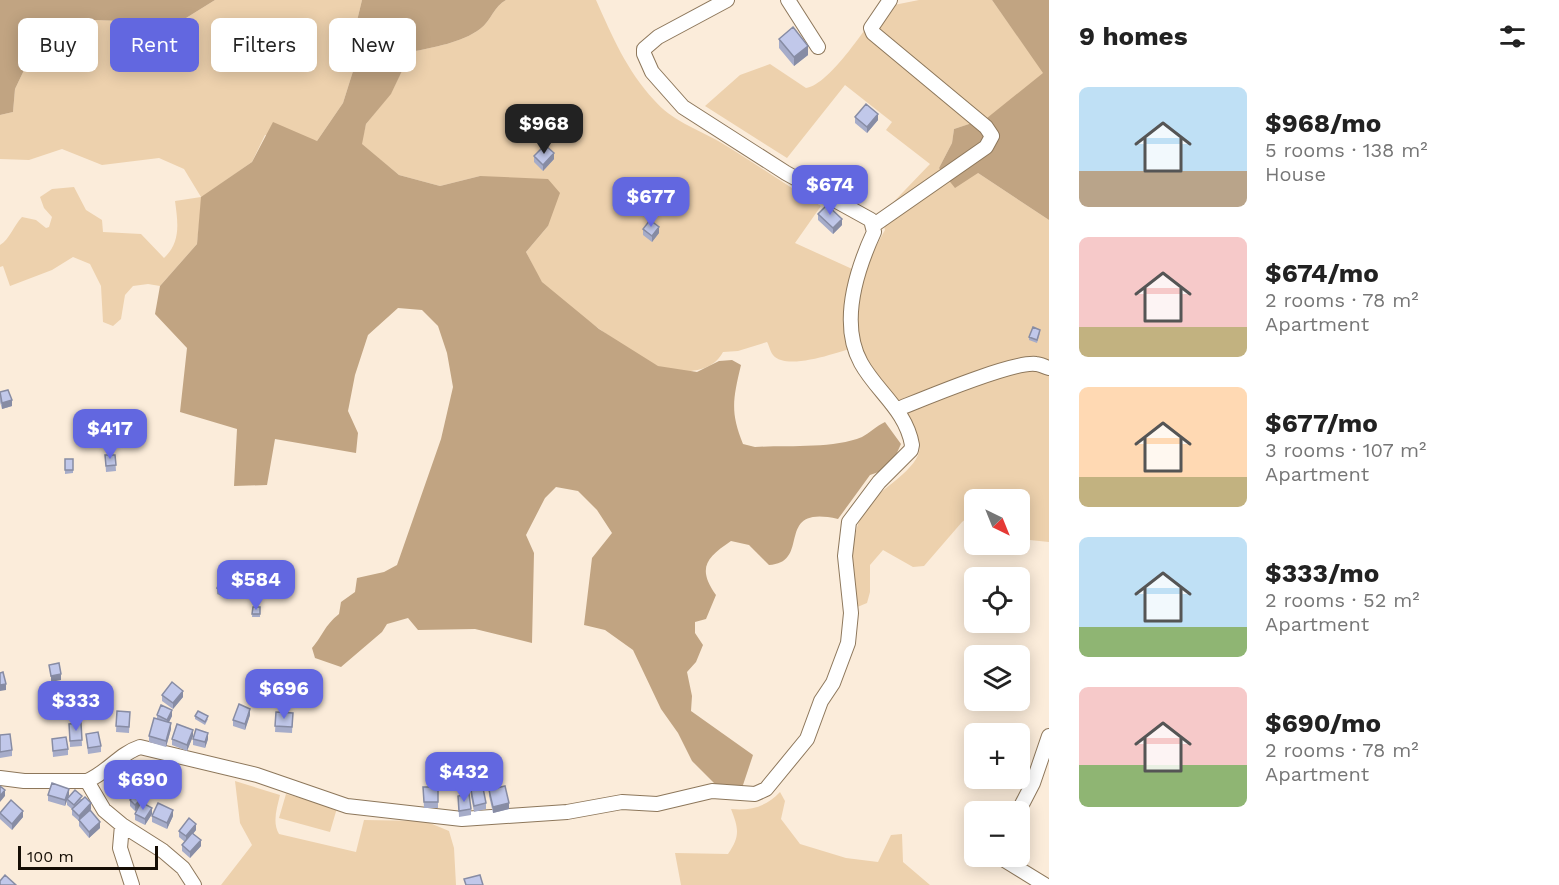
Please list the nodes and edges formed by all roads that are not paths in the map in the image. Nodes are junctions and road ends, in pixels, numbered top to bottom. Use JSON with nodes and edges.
{"nodes":[{"id":1,"x":727,"y":0,"type":"edge"},
{"id":2,"x":788,"y":0,"type":"edge"},
{"id":3,"x":890,"y":0,"type":"edge"},
{"id":4,"x":818,"y":47,"type":"dead end"},
{"id":5,"x":874,"y":225,"type":"junction"},
{"id":6,"x":1049,"y":368,"type":"edge"},
{"id":7,"x":898,"y":409,"type":"junction"},
{"id":8,"x":1049,"y":736,"type":"edge"},
{"id":9,"x":0,"y":778,"type":"edge"},
{"id":10,"x":87,"y":780,"type":"junction"},
{"id":11,"x":1024,"y":801,"type":"edge"},
{"id":12,"x":122,"y":825,"type":"junction"},
{"id":13,"x":1016,"y":867,"type":"edge"},
{"id":14,"x":132,"y":885,"type":"edge"},
{"id":15,"x":194,"y":885,"type":"edge"},
{"id":16,"x":1045,"y":885,"type":"edge"}],
"edges":[{"from":1,"to":5,"type":"street"},
{"from":2,"to":4,"type":"street"},
{"from":3,"to":5,"type":"street"},
{"from":5,"to":7,"type":"street"},
{"from":6,"to":7,"type":"street"},
{"from":7,"to":10,"type":"street"},
{"from":8,"to":11,"type":"street"},
{"from":9,"to":10,"type":"street"},
{"from":10,"to":12,"type":"street"},
{"from":12,"to":14,"type":"street"},
{"from":12,"to":15,"type":"street"},
{"from":13,"to":16,"type":"street"}]}
